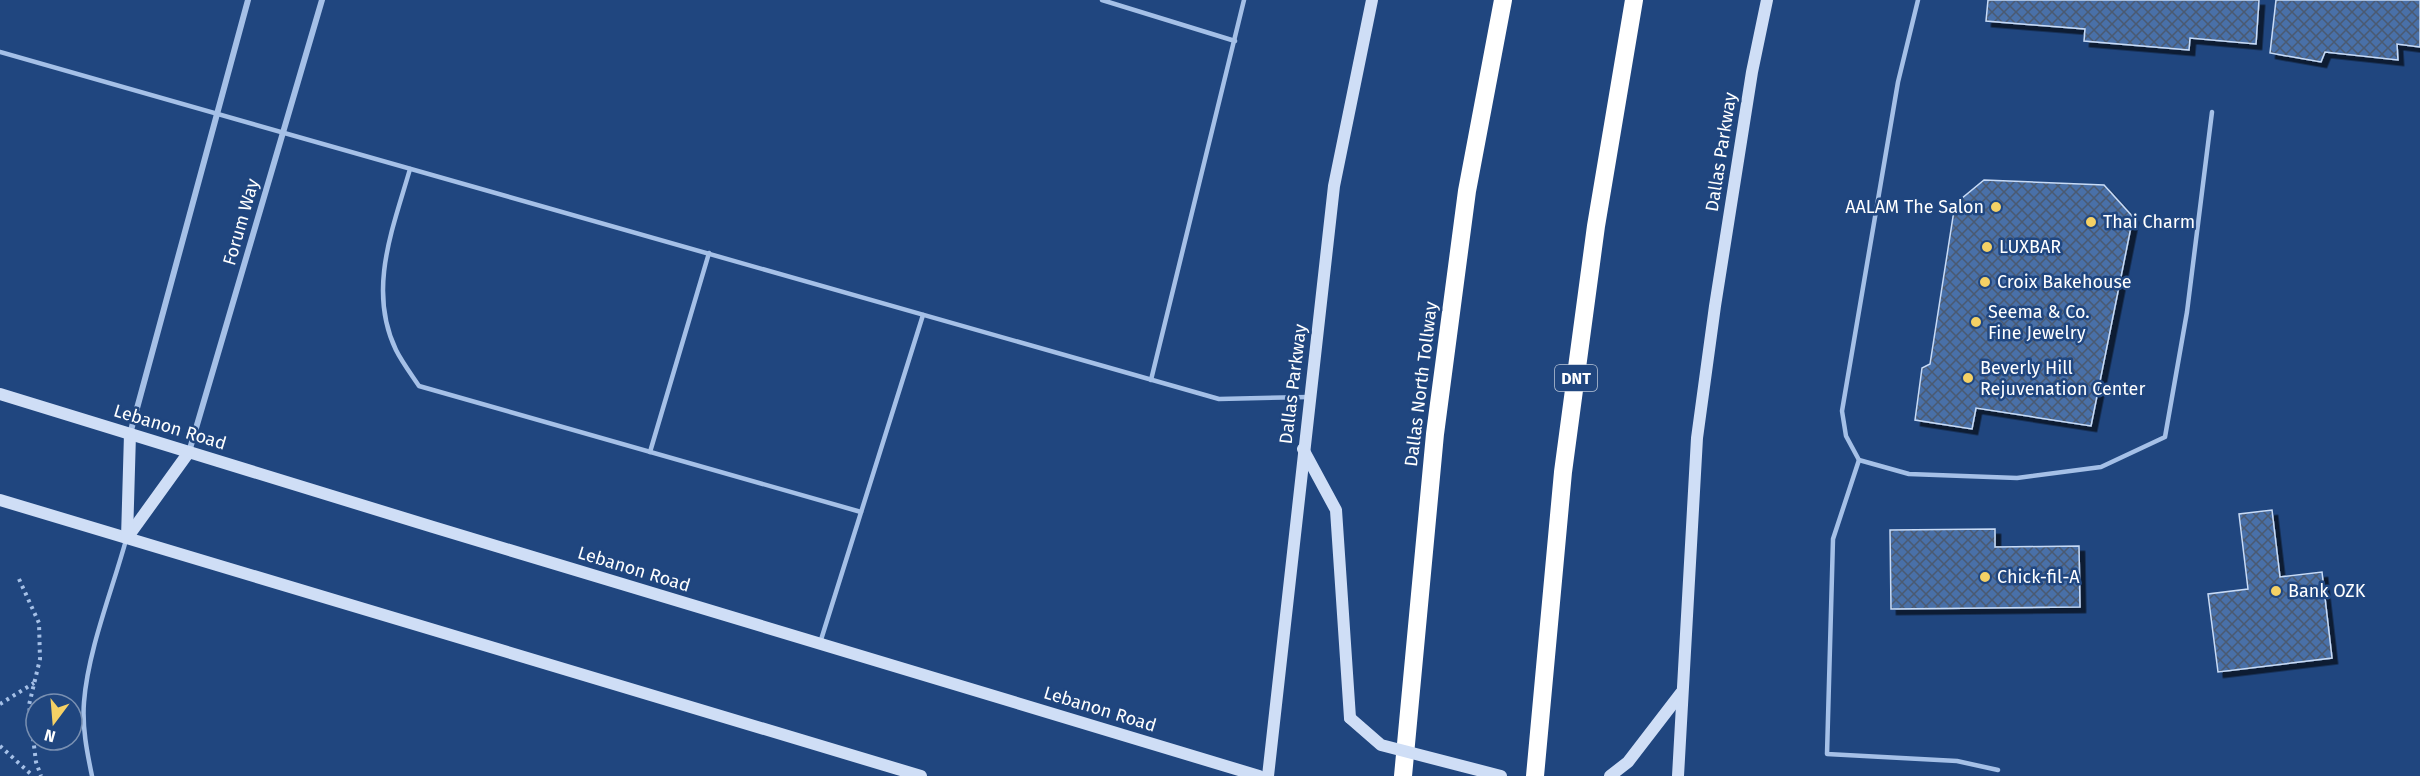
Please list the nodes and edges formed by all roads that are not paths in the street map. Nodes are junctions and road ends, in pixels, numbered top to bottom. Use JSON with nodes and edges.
{"nodes":[{"id":1,"x":248,"y":0,"type":"edge"},
{"id":2,"x":322,"y":0,"type":"edge"},
{"id":3,"x":1102,"y":0,"type":"edge"},
{"id":4,"x":1244,"y":0,"type":"edge"},
{"id":5,"x":1372,"y":0,"type":"edge"},
{"id":6,"x":1503,"y":0,"type":"edge"},
{"id":7,"x":1634,"y":0,"type":"edge"},
{"id":8,"x":1767,"y":0,"type":"edge"},
{"id":9,"x":1918,"y":0,"type":"edge"},
{"id":10,"x":1235,"y":41,"type":"junction"},
{"id":11,"x":0,"y":52,"type":"edge"},
{"id":12,"x":2212,"y":112,"type":"dead end"},
{"id":13,"x":215,"y":115,"type":"junction"},
{"id":14,"x":283,"y":132,"type":"junction"},
{"id":15,"x":410,"y":169,"type":"junction"},
{"id":16,"x":709,"y":254,"type":"junction"},
{"id":17,"x":923,"y":315,"type":"junction"},
{"id":18,"x":1151,"y":380,"type":"junction"},
{"id":19,"x":0,"y":394,"type":"edge"},
{"id":20,"x":1309,"y":398,"type":"junction"},
{"id":21,"x":130,"y":434,"type":"junction"},
{"id":22,"x":1303,"y":449,"type":"junction"},
{"id":23,"x":189,"y":452,"type":"junction"},
{"id":24,"x":650,"y":452,"type":"junction"},
{"id":25,"x":1859,"y":460,"type":"junction"},
{"id":26,"x":0,"y":500,"type":"edge"},
{"id":27,"x":861,"y":512,"type":"junction"},
{"id":28,"x":127,"y":538,"type":"junction"},
{"id":29,"x":820,"y":643,"type":"junction"},
{"id":30,"x":1681,"y":693,"type":"junction"},
{"id":31,"x":1998,"y":770,"type":"dead end"},
{"id":32,"x":92,"y":776,"type":"edge"},
{"id":33,"x":921,"y":776,"type":"edge"},
{"id":34,"x":1259,"y":776,"type":"edge"},
{"id":35,"x":1268,"y":776,"type":"edge"},
{"id":36,"x":1402,"y":776,"type":"edge"},
{"id":37,"x":1501,"y":776,"type":"edge"},
{"id":38,"x":1535,"y":776,"type":"edge"},
{"id":39,"x":1610,"y":776,"type":"edge"},
{"id":40,"x":1678,"y":776,"type":"edge"}],
"edges":[{"from":1,"to":13,"type":"street"},
{"from":2,"to":14,"type":"street","name":"Forum Way"},
{"from":3,"to":10,"type":"lane"},
{"from":4,"to":10,"type":"lane"},
{"from":5,"to":20,"type":"main road","name":"Dallas Parkway"},
{"from":6,"to":36,"type":"highway","name":"Dallas North Tollway"},
{"from":7,"to":38,"type":"highway","number":"DNT"},
{"from":8,"to":30,"type":"main road","name":"Dallas Parkway"},
{"from":9,"to":25,"type":"lane"},
{"from":10,"to":18,"type":"lane"},
{"from":11,"to":13,"type":"lane"},
{"from":12,"to":25,"type":"lane"},
{"from":13,"to":14,"type":"lane"},
{"from":13,"to":21,"type":"street"},
{"from":14,"to":15,"type":"lane"},
{"from":14,"to":23,"type":"street","name":"Forum Way"},
{"from":15,"to":16,"type":"lane"},
{"from":15,"to":24,"type":"lane"},
{"from":16,"to":17,"type":"lane"},
{"from":16,"to":24,"type":"lane"},
{"from":17,"to":18,"type":"lane"},
{"from":17,"to":27,"type":"lane"},
{"from":18,"to":20,"type":"lane"},
{"from":19,"to":21,"type":"main road","name":"Lebanon Road"},
{"from":20,"to":22,"type":"main road","name":"Dallas Parkway"},
{"from":21,"to":23,"type":"main road","name":"Lebanon Road"},
{"from":21,"to":28,"type":"main road"},
{"from":22,"to":35,"type":"main road","name":"Dallas Parkway"},
{"from":22,"to":37,"type":"main road","bridge":true},
{"from":23,"to":28,"type":"main road"},
{"from":23,"to":29,"type":"main road","name":"Lebanon Road"},
{"from":24,"to":27,"type":"lane"},
{"from":25,"to":31,"type":"lane"},
{"from":26,"to":28,"type":"main road"},
{"from":27,"to":29,"type":"lane"},
{"from":28,"to":32,"type":"lane"},
{"from":28,"to":33,"type":"main road"},
{"from":29,"to":34,"type":"main road","name":"Lebanon Road"},
{"from":30,"to":39,"type":"main road"},
{"from":30,"to":40,"type":"main road","name":"Dallas Parkway"}]}
